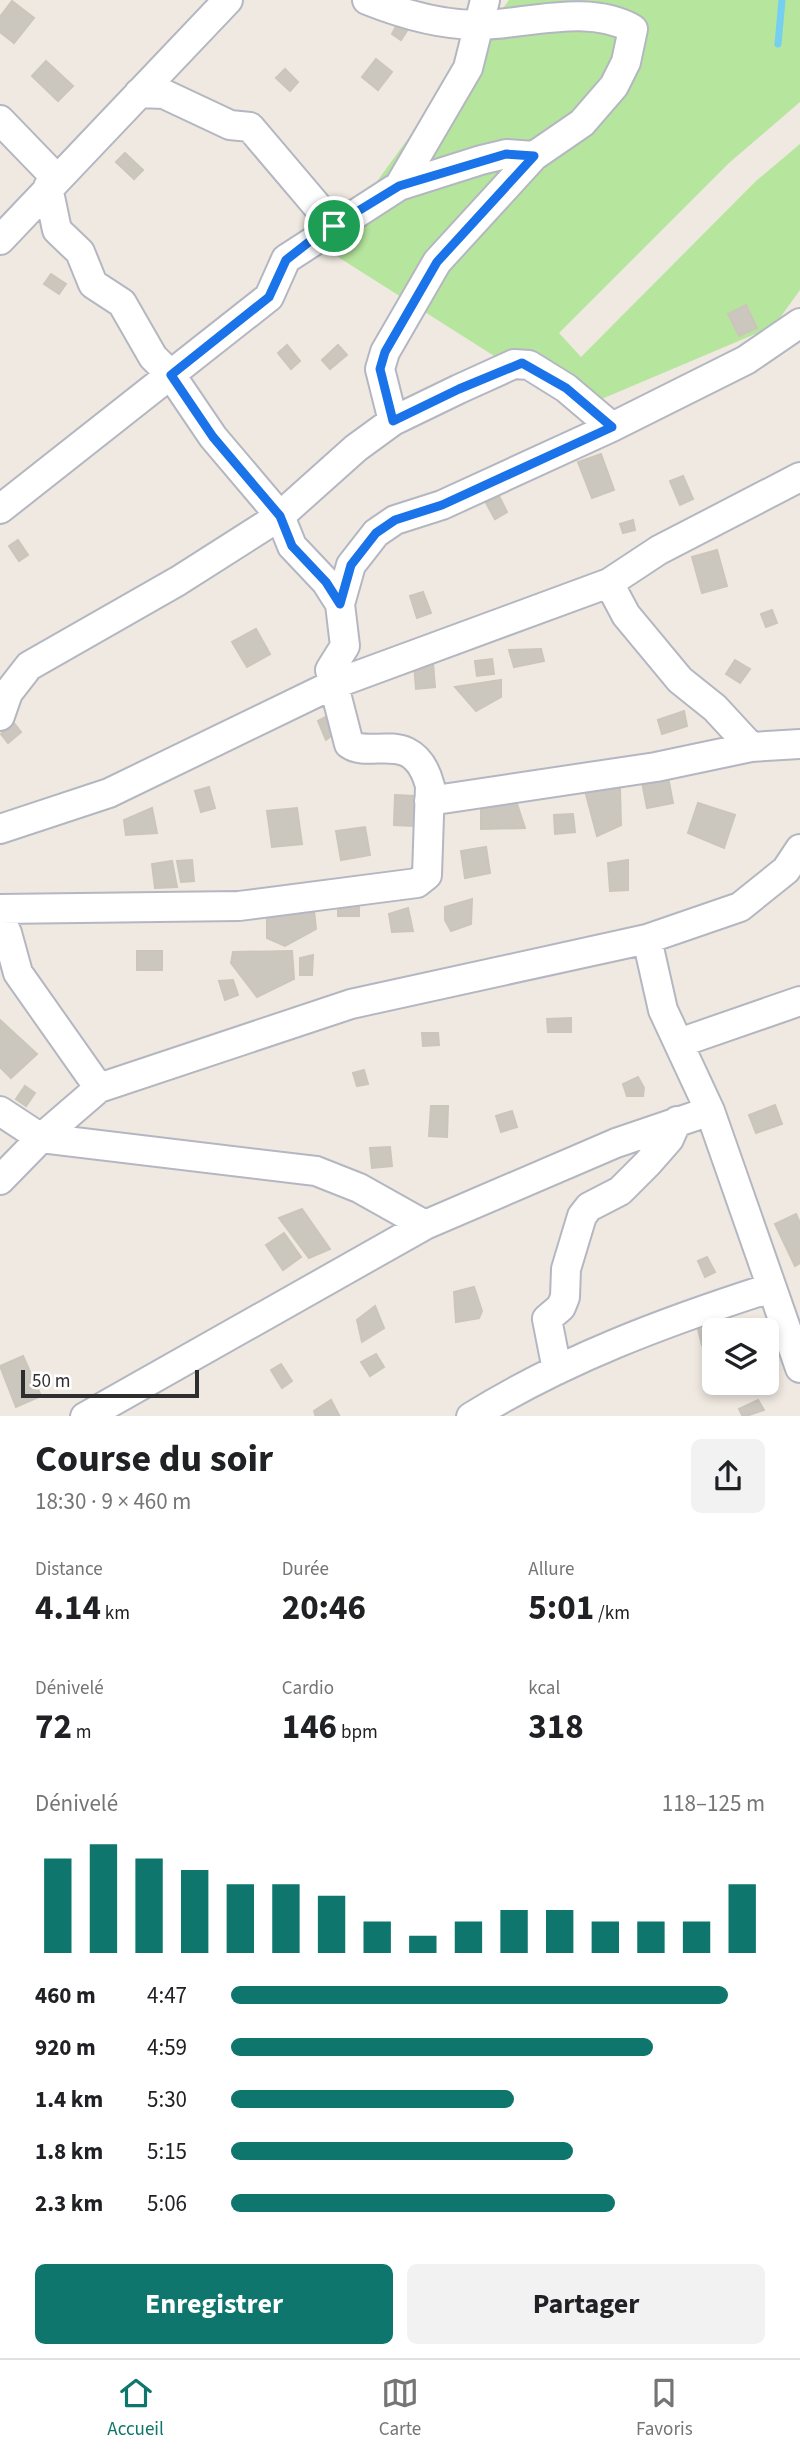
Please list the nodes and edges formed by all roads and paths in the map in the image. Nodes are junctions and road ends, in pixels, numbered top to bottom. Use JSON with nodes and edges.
{"nodes":[{"id":1,"x":228,"y":0,"type":"edge"},
{"id":2,"x":367,"y":0,"type":"edge"},
{"id":3,"x":483,"y":13,"type":"edge"},
{"id":4,"x":139,"y":93,"type":"junction"},
{"id":5,"x":0,"y":120,"type":"edge"},
{"id":6,"x":534,"y":156,"type":"junction"},
{"id":7,"x":52,"y":182,"type":"junction"},
{"id":8,"x":399,"y":186,"type":"junction"},
{"id":9,"x":334,"y":226,"type":"junction"},
{"id":10,"x":0,"y":240,"type":"edge"},
{"id":11,"x":800,"y":323,"type":"edge"},
{"id":12,"x":171,"y":375,"type":"junction"},
{"id":13,"x":393,"y":421,"type":"junction"},
{"id":14,"x":612,"y":427,"type":"junction"},
{"id":15,"x":800,"y":477,"type":"edge"},
{"id":16,"x":0,"y":509,"type":"edge"},
{"id":17,"x":280,"y":516,"type":"junction"},
{"id":18,"x":608,"y":583,"type":"junction"},
{"id":19,"x":340,"y":604,"type":"junction"},
{"id":20,"x":332,"y":685,"type":"junction"},
{"id":21,"x":0,"y":716,"type":"edge"},
{"id":22,"x":800,"y":744,"type":"edge"},
{"id":23,"x":751,"y":747,"type":"junction"},
{"id":24,"x":429,"y":801,"type":"junction"},
{"id":25,"x":0,"y":829,"type":"edge"},
{"id":26,"x":800,"y":849,"type":"edge"},
{"id":27,"x":0,"y":909,"type":"edge"},
{"id":28,"x":0,"y":919,"type":"edge"},
{"id":29,"x":647,"y":939,"type":"junction"},
{"id":30,"x":800,"y":1001,"type":"edge"},
{"id":31,"x":678,"y":1043,"type":"junction"},
{"id":32,"x":99,"y":1088,"type":"junction"},
{"id":33,"x":0,"y":1111,"type":"edge"},
{"id":34,"x":710,"y":1111,"type":"junction"},
{"id":35,"x":677,"y":1121,"type":"junction"},
{"id":36,"x":41,"y":1138,"type":"junction"},
{"id":37,"x":0,"y":1180,"type":"edge"},
{"id":38,"x":425,"y":1225,"type":"junction"},
{"id":39,"x":770,"y":1288,"type":"junction"},
{"id":40,"x":798,"y":1356,"type":"edge"},
{"id":41,"x":557,"y":1370,"type":"junction"},
{"id":42,"x":85,"y":1416,"type":"edge"},
{"id":43,"x":471,"y":1416,"type":"edge"}],
"edges":[{"from":1,"to":4,"type":"street"},
{"from":2,"to":3,"type":"street"},
{"from":3,"to":6,"type":"street"},
{"from":3,"to":8,"type":"street"},
{"from":4,"to":7,"type":"street"},
{"from":4,"to":9,"type":"street"},
{"from":5,"to":7,"type":"street"},
{"from":6,"to":8,"type":"street"},
{"from":6,"to":13,"type":"street"},
{"from":7,"to":10,"type":"street"},
{"from":7,"to":12,"type":"street"},
{"from":8,"to":9,"type":"street"},
{"from":9,"to":12,"type":"street"},
{"from":11,"to":14,"type":"street"},
{"from":12,"to":16,"type":"street"},
{"from":12,"to":17,"type":"street"},
{"from":13,"to":14,"type":"street"},
{"from":13,"to":17,"type":"street"},
{"from":14,"to":19,"type":"street"},
{"from":15,"to":18,"type":"street"},
{"from":17,"to":19,"type":"street"},
{"from":17,"to":21,"type":"street"},
{"from":18,"to":20,"type":"street"},
{"from":18,"to":23,"type":"street"},
{"from":19,"to":20,"type":"street"},
{"from":20,"to":24,"type":"street"},
{"from":20,"to":25,"type":"street"},
{"from":22,"to":23,"type":"street"},
{"from":23,"to":24,"type":"street"},
{"from":24,"to":27,"type":"street"},
{"from":26,"to":29,"type":"street"},
{"from":28,"to":32,"type":"street"},
{"from":29,"to":31,"type":"street"},
{"from":29,"to":32,"type":"street"},
{"from":30,"to":31,"type":"street"},
{"from":31,"to":34,"type":"street"},
{"from":32,"to":36,"type":"street"},
{"from":33,"to":36,"type":"street"},
{"from":34,"to":35,"type":"street"},
{"from":34,"to":39,"type":"street"},
{"from":35,"to":38,"type":"street"},
{"from":35,"to":41,"type":"street"},
{"from":36,"to":37,"type":"street"},
{"from":36,"to":38,"type":"street"},
{"from":38,"to":42,"type":"street"},
{"from":39,"to":40,"type":"street"},
{"from":39,"to":41,"type":"street"},
{"from":41,"to":43,"type":"street"}]}
